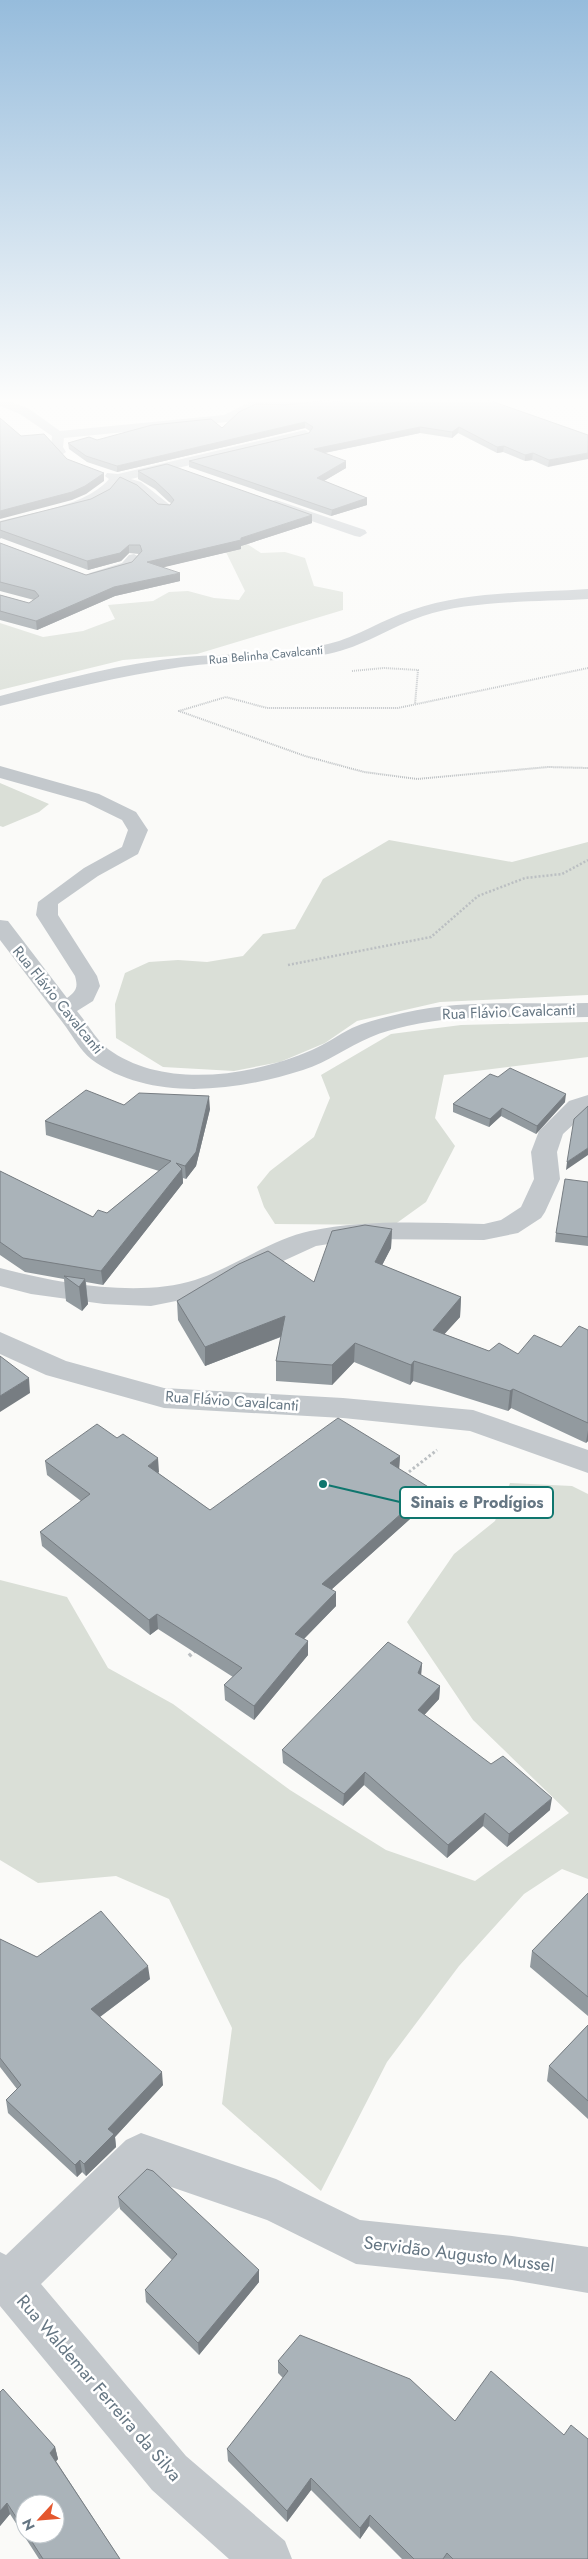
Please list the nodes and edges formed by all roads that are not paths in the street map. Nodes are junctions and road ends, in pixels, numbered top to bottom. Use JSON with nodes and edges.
{"nodes":[{"id":1,"x":32,"y":516,"type":"edge"},
{"id":2,"x":313,"y":516,"type":"edge"},
{"id":3,"x":0,"y":525,"type":"edge"},
{"id":4,"x":360,"y":533,"type":"dead end"},
{"id":5,"x":134,"y":558,"type":"edge"},
{"id":6,"x":80,"y":575,"type":"edge"},
{"id":7,"x":588,"y":594,"type":"edge"},
{"id":8,"x":0,"y":701,"type":"edge"},
{"id":9,"x":0,"y":772,"type":"edge"},
{"id":10,"x":0,"y":926,"type":"edge"},
{"id":11,"x":62,"y":1010,"type":"junction"},
{"id":12,"x":588,"y":1010,"type":"edge"},
{"id":13,"x":588,"y":1102,"type":"edge"},
{"id":14,"x":0,"y":1277,"type":"edge"},
{"id":15,"x":0,"y":1342,"type":"edge"},
{"id":16,"x":588,"y":1462,"type":"edge"},
{"id":17,"x":588,"y":2270,"type":"edge"},
{"id":18,"x":5,"y":2279,"type":"edge"},
{"id":19,"x":267,"y":2559,"type":"edge"}],
"edges":[{"from":1,"to":3,"type":"street"},
{"from":2,"to":4,"type":"street"},
{"from":5,"to":6,"type":"street"},
{"from":7,"to":8,"type":"street","name":"Rua Belinha Cavalcanti"},
{"from":9,"to":11,"type":"street"},
{"from":10,"to":11,"type":"street","name":"Rua Flávio Cavalcanti"},
{"from":11,"to":12,"type":"street","name":"Rua Flávio Cavalcanti"},
{"from":13,"to":14,"type":"street"},
{"from":15,"to":16,"type":"street","name":"Rua Flávio Cavalcanti"},
{"from":17,"to":18,"type":"street","name":"Servidão Augusto Mussel"},
{"from":18,"to":19,"type":"street","name":"Rua Waldemar Ferreira da Silva"}]}
